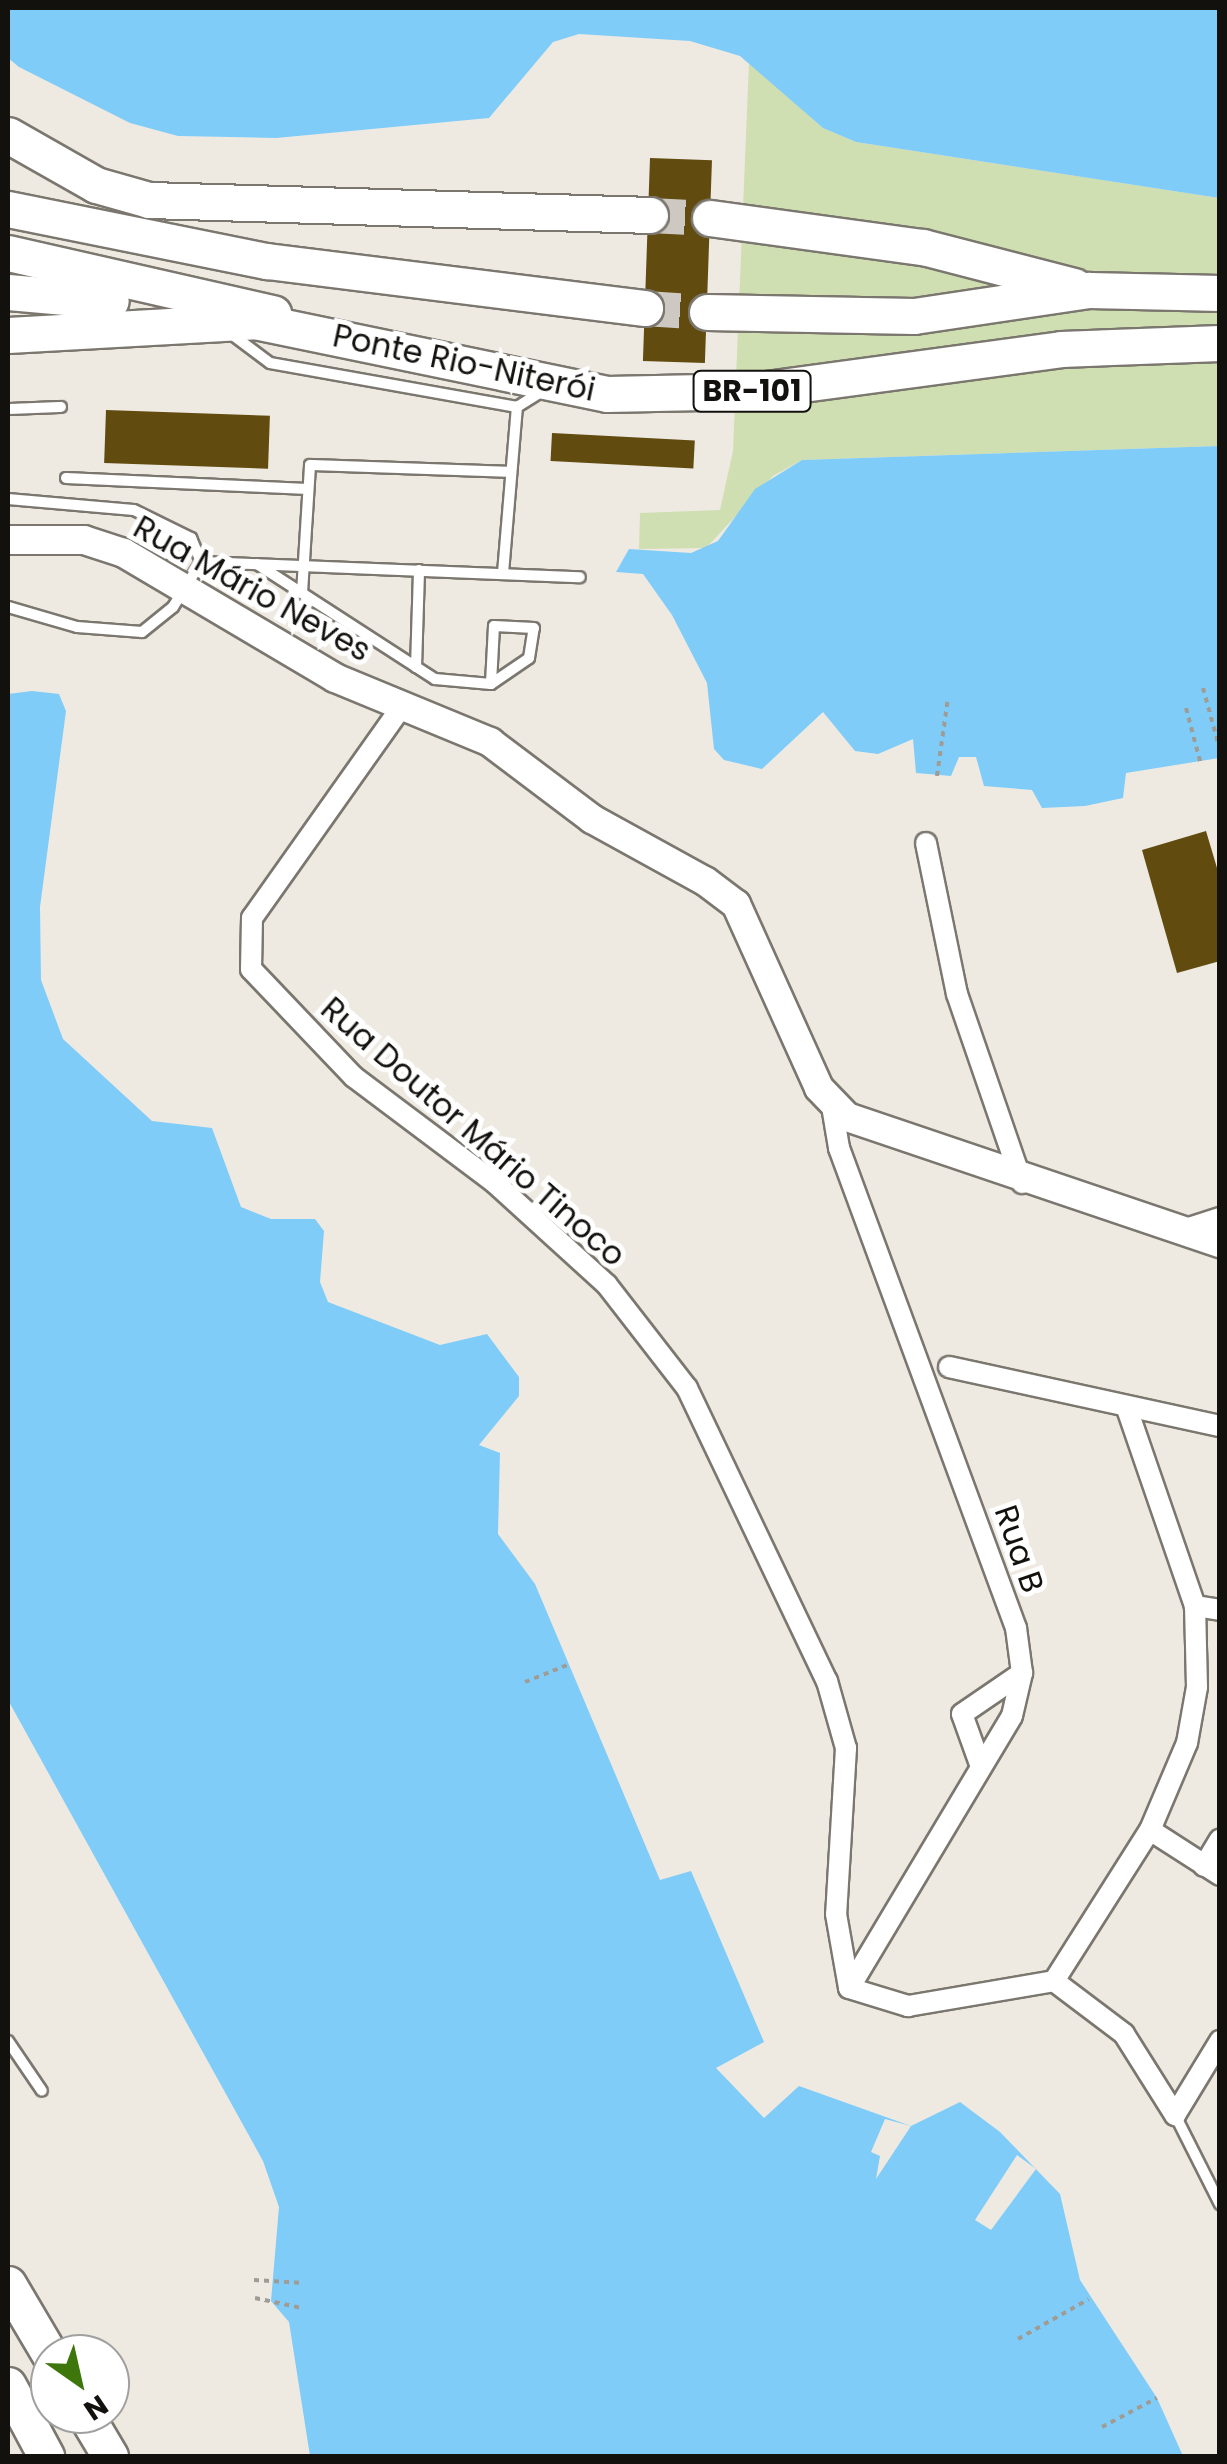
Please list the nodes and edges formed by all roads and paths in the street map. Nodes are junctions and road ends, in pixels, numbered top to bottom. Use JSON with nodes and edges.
{"nodes":[{"id":1,"x":8,"y":135,"type":"edge"},
{"id":2,"x":8,"y":198,"type":"edge"},
{"id":3,"x":8,"y":209,"type":"edge"},
{"id":4,"x":650,"y":215,"type":"tunnel mouth"},
{"id":5,"x":710,"y":218,"type":"tunnel mouth"},
{"id":6,"x":44,"y":221,"type":"junction"},
{"id":7,"x":8,"y":253,"type":"edge"},
{"id":8,"x":1090,"y":290,"type":"junction"},
{"id":9,"x":8,"y":292,"type":"edge"},
{"id":10,"x":1220,"y":293,"type":"edge"},
{"id":11,"x":645,"y":308,"type":"tunnel mouth"},
{"id":12,"x":707,"y":312,"type":"tunnel mouth"},
{"id":13,"x":216,"y":323,"type":"junction"},
{"id":14,"x":272,"y":323,"type":"junction"},
{"id":15,"x":8,"y":335,"type":"edge"},
{"id":16,"x":1220,"y":344,"type":"edge"},
{"id":17,"x":550,"y":387,"type":"junction"},
{"id":18,"x":61,"y":407,"type":"dead end"},
{"id":19,"x":517,"y":407,"type":"junction"},
{"id":20,"x":8,"y":409,"type":"edge"},
{"id":21,"x":509,"y":472,"type":"junction"},
{"id":22,"x":66,"y":478,"type":"dead end"},
{"id":23,"x":308,"y":489,"type":"junction"},
{"id":24,"x":8,"y":499,"type":"edge"},
{"id":25,"x":8,"y":540,"type":"edge"},
{"id":26,"x":256,"y":564,"type":"junction"},
{"id":27,"x":303,"y":566,"type":"junction"},
{"id":28,"x":419,"y":570,"type":"junction"},
{"id":29,"x":502,"y":574,"type":"junction"},
{"id":30,"x":195,"y":575,"type":"junction"},
{"id":31,"x":580,"y":578,"type":"dead end"},
{"id":32,"x":302,"y":593,"type":"junction"},
{"id":33,"x":8,"y":606,"type":"edge"},
{"id":34,"x":416,"y":667,"type":"junction"},
{"id":35,"x":491,"y":684,"type":"junction"},
{"id":36,"x":1204,"y":688,"type":"dead end"},
{"id":37,"x":948,"y":698,"type":"dead end"},
{"id":38,"x":1186,"y":708,"type":"dead end"},
{"id":39,"x":400,"y":709,"type":"junction"},
{"id":40,"x":1220,"y":750,"type":"edge"},
{"id":41,"x":1200,"y":761,"type":"dead end"},
{"id":42,"x":937,"y":776,"type":"dead end"},
{"id":43,"x":926,"y":843,"type":"dead end"},
{"id":44,"x":832,"y":1106,"type":"junction"},
{"id":45,"x":1022,"y":1183,"type":"junction"},
{"id":46,"x":1220,"y":1218,"type":"edge"},
{"id":47,"x":1189,"y":1228,"type":"junction"},
{"id":48,"x":1220,"y":1242,"type":"edge"},
{"id":49,"x":948,"y":1368,"type":"dead end"},
{"id":50,"x":1128,"y":1408,"type":"junction"},
{"id":51,"x":1220,"y":1426,"type":"edge"},
{"id":52,"x":1195,"y":1606,"type":"junction"},
{"id":53,"x":1220,"y":1610,"type":"edge"},
{"id":54,"x":570,"y":1664,"type":"dead end"},
{"id":55,"x":1022,"y":1673,"type":"junction"},
{"id":56,"x":525,"y":1682,"type":"dead end"},
{"id":57,"x":980,"y":1764,"type":"junction"},
{"id":58,"x":1150,"y":1830,"type":"junction"},
{"id":59,"x":1220,"y":1839,"type":"edge"},
{"id":60,"x":1212,"y":1871,"type":"edge"},
{"id":61,"x":1054,"y":1981,"type":"junction"},
{"id":62,"x":849,"y":1988,"type":"junction"},
{"id":63,"x":8,"y":2041,"type":"edge"},
{"id":64,"x":1220,"y":2042,"type":"edge"},
{"id":65,"x":42,"y":2092,"type":"dead end"},
{"id":66,"x":1174,"y":2115,"type":"junction"},
{"id":67,"x":1220,"y":2204,"type":"edge"},
{"id":68,"x":254,"y":2280,"type":"dead end"},
{"id":69,"x":8,"y":2284,"type":"edge"},
{"id":70,"x":304,"y":2284,"type":"dead end"},
{"id":71,"x":255,"y":2298,"type":"dead end"},
{"id":72,"x":1089,"y":2299,"type":"dead end"},
{"id":73,"x":302,"y":2308,"type":"dead end"},
{"id":74,"x":38,"y":2334,"type":"edge"},
{"id":75,"x":1018,"y":2340,"type":"dead end"},
{"id":76,"x":8,"y":2384,"type":"edge"},
{"id":77,"x":1157,"y":2398,"type":"dead end"},
{"id":78,"x":1102,"y":2427,"type":"dead end"},
{"id":79,"x":97,"y":2434,"type":"edge"},
{"id":80,"x":46,"y":2456,"type":"edge"},
{"id":81,"x":110,"y":2456,"type":"edge"}],
"edges":[{"from":1,"to":4,"type":"highway"},
{"from":2,"to":6,"type":"highway"},
{"from":3,"to":6,"type":"highway","name":"Ponte Rio-Niterói"},
{"from":5,"to":8,"type":"highway"},
{"from":6,"to":11,"type":"highway","name":"Ponte Rio-Niterói"},
{"from":7,"to":14,"type":"highway"},
{"from":8,"to":10,"type":"highway"},
{"from":8,"to":12,"type":"highway"},
{"from":9,"to":14,"type":"highway"},
{"from":13,"to":14,"type":"highway","name":"Ponte Rio-Niterói","number":"BR-101"},
{"from":13,"to":15,"type":"highway","name":"Ponte Rio-Niterói","number":"BR-101"},
{"from":13,"to":19,"type":"lane"},
{"from":14,"to":17,"type":"highway","name":"Ponte Rio-Niterói","number":"BR-101"},
{"from":16,"to":17,"type":"highway","name":"Ponte Rio-Niterói","number":"BR-101"},
{"from":17,"to":19,"type":"lane"},
{"from":18,"to":20,"type":"lane"},
{"from":19,"to":21,"type":"lane"},
{"from":21,"to":23,"type":"lane"},
{"from":21,"to":29,"type":"lane"},
{"from":22,"to":23,"type":"lane"},
{"from":23,"to":27,"type":"lane"},
{"from":24,"to":30,"type":"lane"},
{"from":25,"to":30,"type":"street","name":"Rua Mário Neves"},
{"from":26,"to":27,"type":"lane"},
{"from":26,"to":30,"type":"lane"},
{"from":26,"to":32,"type":"lane"},
{"from":27,"to":28,"type":"lane"},
{"from":27,"to":32,"type":"lane"},
{"from":28,"to":29,"type":"lane"},
{"from":28,"to":34,"type":"lane"},
{"from":29,"to":31,"type":"lane"},
{"from":30,"to":33,"type":"lane"},
{"from":30,"to":39,"type":"street","name":"Rua Mário Neves"},
{"from":32,"to":34,"type":"lane"},
{"from":34,"to":35,"type":"lane"},
{"from":35,"to":35,"type":"lane"},
{"from":36,"to":40,"type":"path"},
{"from":37,"to":42,"type":"path"},
{"from":38,"to":41,"type":"path"},
{"from":39,"to":44,"type":"street","name":"Rua Mário Neves"},
{"from":39,"to":62,"type":"street","name":"Rua Doutor Mário Tinoco"},
{"from":43,"to":45,"type":"street"},
{"from":44,"to":45,"type":"street"},
{"from":44,"to":55,"type":"street","name":"Rua B"},
{"from":45,"to":47,"type":"street"},
{"from":46,"to":47,"type":"street"},
{"from":47,"to":48,"type":"street"},
{"from":49,"to":50,"type":"street"},
{"from":50,"to":51,"type":"street"},
{"from":50,"to":52,"type":"street"},
{"from":52,"to":53,"type":"street"},
{"from":52,"to":58,"type":"street"},
{"from":54,"to":56,"type":"path"},
{"from":55,"to":57,"type":"street","name":"Rua B"},
{"from":55,"to":57,"type":"street"},
{"from":57,"to":62,"type":"street","name":"Rua B"},
{"from":58,"to":60,"type":"street"},
{"from":58,"to":61,"type":"street"},
{"from":59,"to":60,"type":"street"},
{"from":61,"to":62,"type":"street"},
{"from":61,"to":66,"type":"street"},
{"from":63,"to":65,"type":"lane"},
{"from":64,"to":66,"type":"street"},
{"from":66,"to":67,"type":"lane"},
{"from":68,"to":70,"type":"path"},
{"from":69,"to":74,"type":"highway"},
{"from":71,"to":73,"type":"path"},
{"from":72,"to":75,"type":"path"},
{"from":76,"to":80,"type":"highway"},
{"from":77,"to":78,"type":"path"},
{"from":79,"to":81,"type":"highway"}]}
